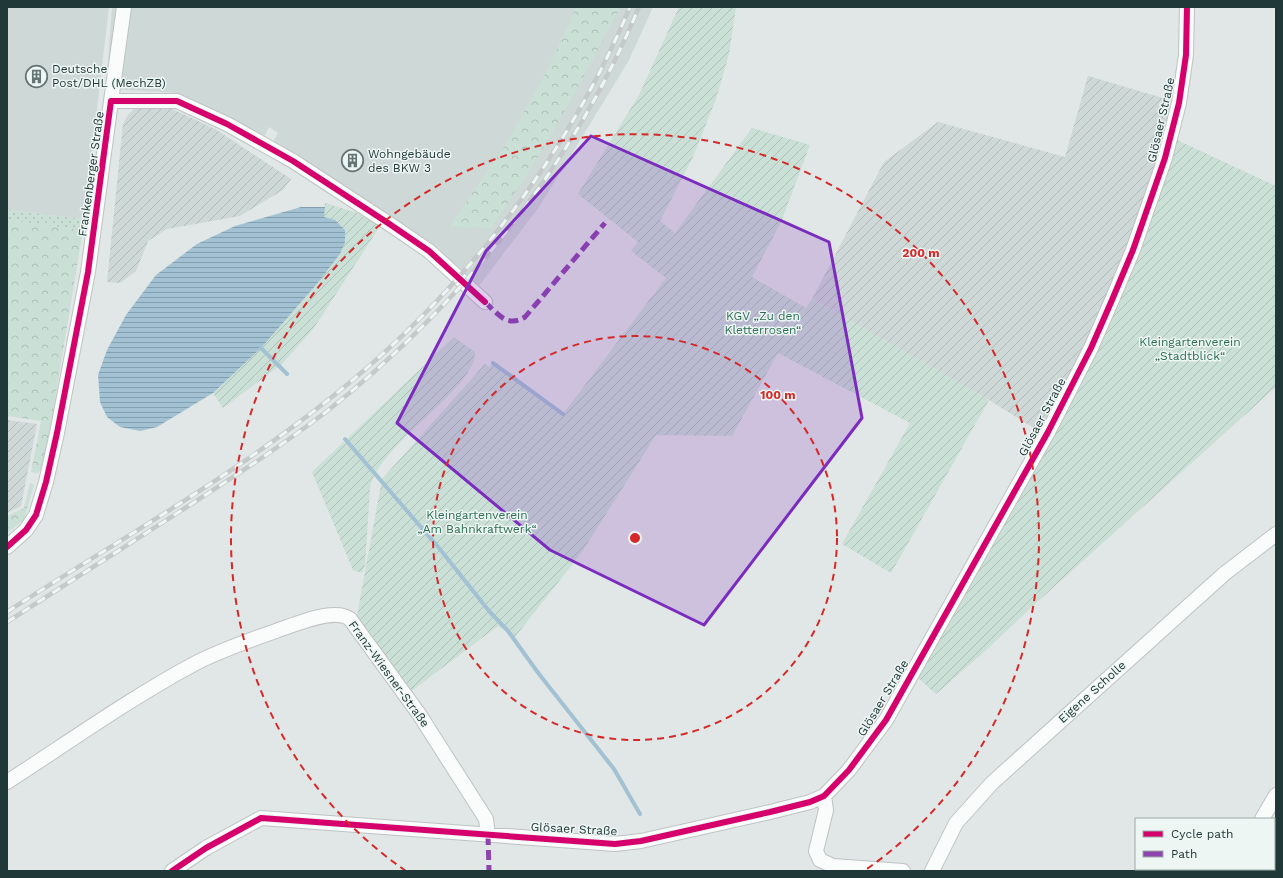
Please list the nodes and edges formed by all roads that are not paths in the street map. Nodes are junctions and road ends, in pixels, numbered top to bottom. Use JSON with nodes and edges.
{"nodes":[{"id":1,"x":124,"y":7,"type":"edge"},
{"id":2,"x":1187,"y":7,"type":"edge"},
{"id":3,"x":111,"y":101,"type":"junction"},
{"id":4,"x":485,"y":302,"type":"dead end"},
{"id":5,"x":1276,"y":534,"type":"edge"},
{"id":6,"x":7,"y":547,"type":"edge"},
{"id":7,"x":7,"y":782,"type":"edge"},
{"id":8,"x":1276,"y":795,"type":"edge"},
{"id":9,"x":824,"y":796,"type":"junction"},
{"id":10,"x":1263,"y":818,"type":"edge"},
{"id":11,"x":488,"y":835,"type":"junction"},
{"id":12,"x":172,"y":871,"type":"edge"},
{"id":13,"x":903,"y":871,"type":"edge"},
{"id":14,"x":932,"y":871,"type":"edge"}],
"edges":[{"from":1,"to":3,"type":"street","name":"Frankenberger Straße"},
{"from":2,"to":9,"type":"street","name":"Glösaer Straße"},
{"from":3,"to":4,"type":"street","name":"Frankenberger Straße"},
{"from":3,"to":6,"type":"street","name":"Frankenberger Straße"},
{"from":5,"to":14,"type":"street","name":"Eigene Scholle"},
{"from":7,"to":11,"type":"street","name":"Franz-Wiesner-Straße"},
{"from":8,"to":10,"type":"street"},
{"from":9,"to":11,"type":"street","name":"Glösaer Straße"},
{"from":9,"to":13,"type":"street"},
{"from":11,"to":12,"type":"street","name":"Glösaer Straße"}]}
